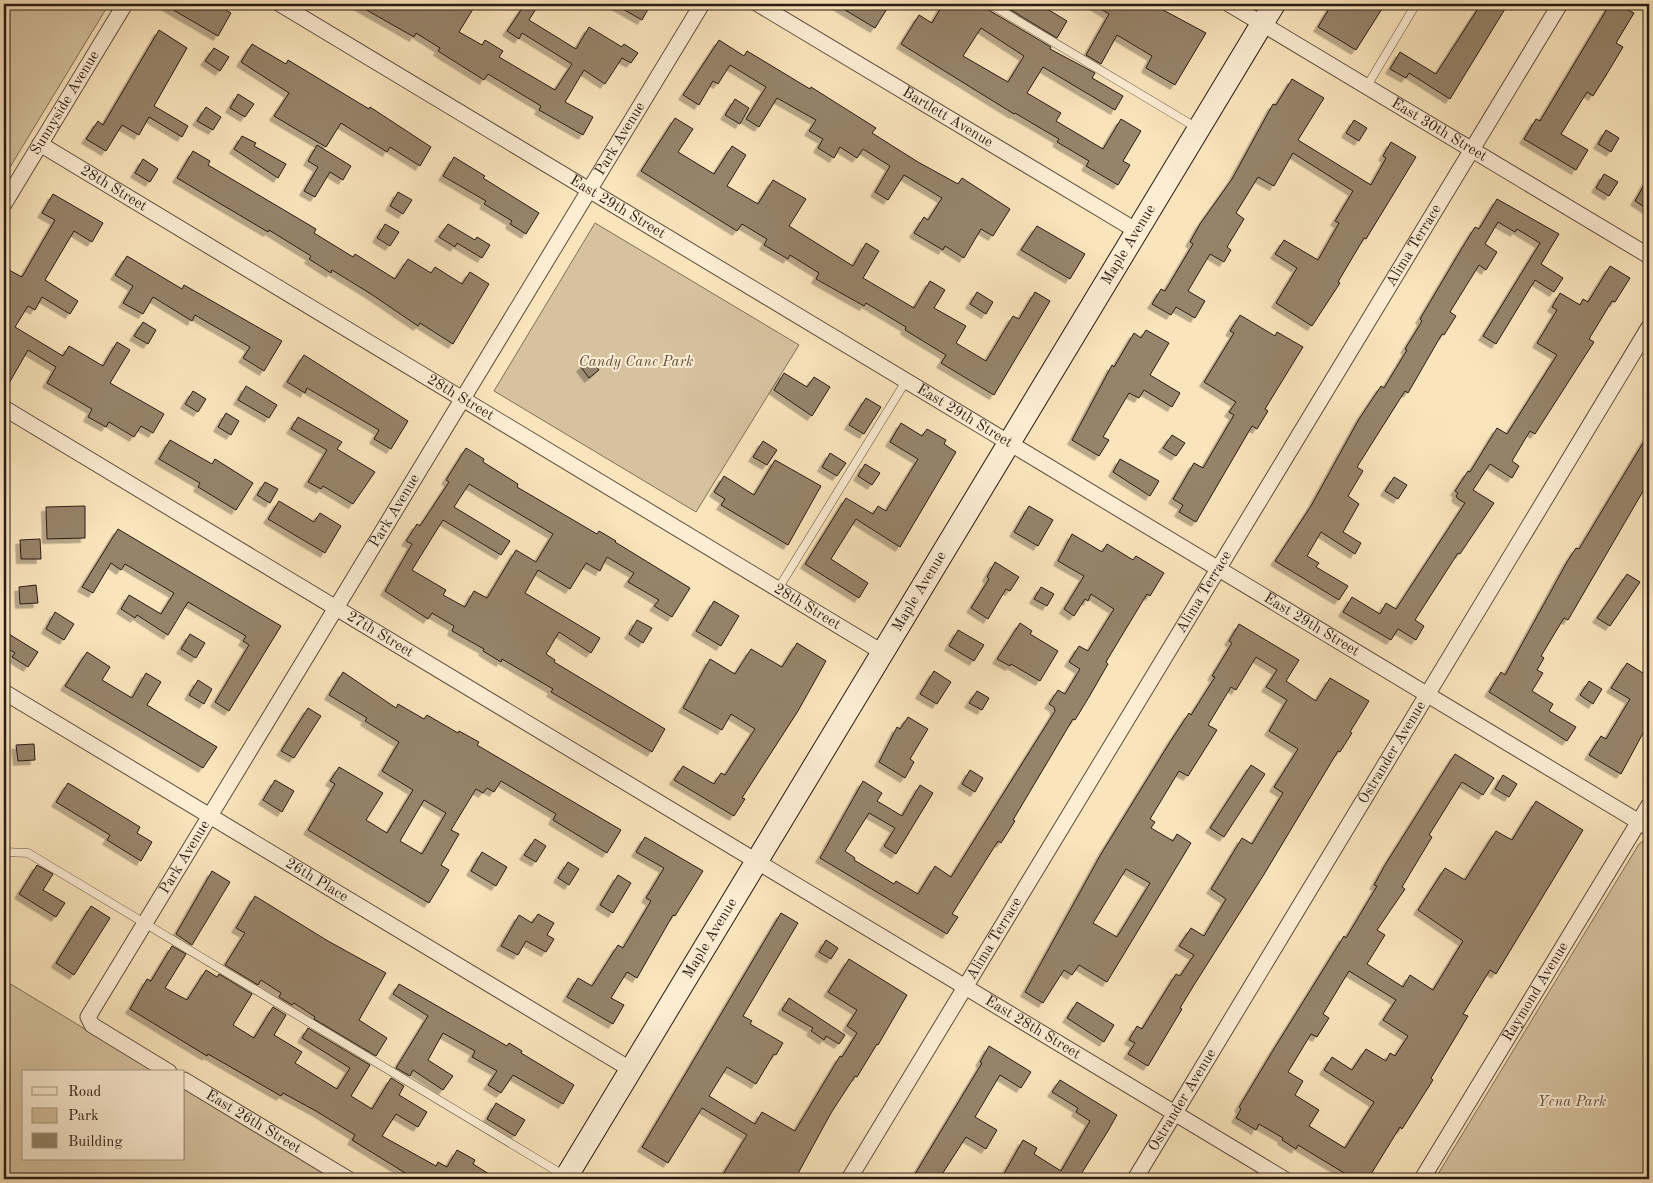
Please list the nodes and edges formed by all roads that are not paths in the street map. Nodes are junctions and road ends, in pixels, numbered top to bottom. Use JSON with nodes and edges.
{"nodes":[{"id":1,"x":125,"y":4,"type":"edge"},
{"id":2,"x":280,"y":4,"type":"edge"},
{"id":3,"x":702,"y":4,"type":"edge"},
{"id":4,"x":758,"y":4,"type":"edge"},
{"id":5,"x":990,"y":4,"type":"edge"},
{"id":6,"x":1229,"y":4,"type":"edge"},
{"id":7,"x":1274,"y":4,"type":"edge"},
{"id":8,"x":1416,"y":4,"type":"edge"},
{"id":9,"x":1560,"y":4,"type":"edge"},
{"id":10,"x":1262,"y":24,"type":"junction"},
{"id":11,"x":1367,"y":86,"type":"junction"},
{"id":12,"x":1199,"y":129,"type":"junction"},
{"id":13,"x":40,"y":144,"type":"junction"},
{"id":14,"x":1472,"y":149,"type":"junction"},
{"id":15,"x":588,"y":190,"type":"junction"},
{"id":16,"x":4,"y":204,"type":"edge"},
{"id":17,"x":1137,"y":231,"type":"junction"},
{"id":18,"x":1649,"y":256,"type":"edge"},
{"id":19,"x":1649,"y":327,"type":"edge"},
{"id":20,"x":906,"y":381,"type":"junction"},
{"id":21,"x":462,"y":398,"type":"junction"},
{"id":22,"x":4,"y":408,"type":"edge"},
{"id":23,"x":1009,"y":443,"type":"junction"},
{"id":24,"x":1218,"y":569,"type":"junction"},
{"id":25,"x":778,"y":589,"type":"junction"},
{"id":26,"x":336,"y":607,"type":"junction"},
{"id":27,"x":882,"y":652,"type":"junction"},
{"id":28,"x":4,"y":692,"type":"edge"},
{"id":29,"x":1428,"y":694,"type":"junction"},
{"id":30,"x":1649,"y":805,"type":"edge"},
{"id":31,"x":209,"y":816,"type":"junction"},
{"id":32,"x":1644,"y":825,"type":"edge"},
{"id":33,"x":4,"y":852,"type":"edge"},
{"id":34,"x":756,"y":861,"type":"junction"},
{"id":35,"x":144,"y":924,"type":"junction"},
{"id":36,"x":965,"y":988,"type":"junction"},
{"id":37,"x":630,"y":1069,"type":"junction"},
{"id":38,"x":166,"y":1070,"type":"edge"},
{"id":39,"x":185,"y":1081,"type":"edge"},
{"id":40,"x":1174,"y":1114,"type":"junction"},
{"id":41,"x":566,"y":1178,"type":"edge"},
{"id":42,"x":348,"y":1179,"type":"edge"},
{"id":43,"x":849,"y":1179,"type":"edge"},
{"id":44,"x":1135,"y":1179,"type":"edge"},
{"id":45,"x":1284,"y":1179,"type":"edge"},
{"id":46,"x":1422,"y":1179,"type":"edge"}],
"edges":[{"from":1,"to":13,"type":"street","name":"Sunnyside Avenue"},
{"from":2,"to":15,"type":"street","name":"East 29th Street"},
{"from":3,"to":15,"type":"street","name":"Park Avenue"},
{"from":4,"to":17,"type":"street","name":"Bartlett Avenue"},
{"from":5,"to":12,"type":"lane"},
{"from":6,"to":10,"type":"street","name":"East 30th Street"},
{"from":7,"to":10,"type":"street","name":"Maple Avenue"},
{"from":8,"to":11,"type":"lane"},
{"from":9,"to":14,"type":"street","name":"Alima Terrace"},
{"from":10,"to":11,"type":"street","name":"East 30th Street"},
{"from":10,"to":12,"type":"street","name":"Maple Avenue"},
{"from":11,"to":14,"type":"street","name":"East 30th Street"},
{"from":12,"to":17,"type":"street","name":"Maple Avenue"},
{"from":13,"to":16,"type":"street","name":"Sunnyside Avenue"},
{"from":13,"to":21,"type":"street","name":"28th Street"},
{"from":14,"to":18,"type":"street","name":"East 30th Street"},
{"from":14,"to":24,"type":"street","name":"Alima Terrace"},
{"from":15,"to":20,"type":"street","name":"East 29th Street"},
{"from":15,"to":21,"type":"street","name":"Park Avenue"},
{"from":17,"to":23,"type":"street","name":"Maple Avenue"},
{"from":19,"to":29,"type":"street","name":"Ostrander Avenue"},
{"from":20,"to":23,"type":"street","name":"East 29th Street"},
{"from":20,"to":25,"type":"lane"},
{"from":21,"to":25,"type":"street","name":"28th Street"},
{"from":21,"to":26,"type":"street","name":"Park Avenue"},
{"from":22,"to":26,"type":"street","name":"27th Street"},
{"from":23,"to":24,"type":"street","name":"East 29th Street"},
{"from":23,"to":27,"type":"street","name":"Maple Avenue"},
{"from":24,"to":29,"type":"street","name":"East 29th Street"},
{"from":24,"to":36,"type":"street","name":"Alima Terrace"},
{"from":25,"to":27,"type":"street","name":"28th Street"},
{"from":26,"to":31,"type":"street","name":"Park Avenue"},
{"from":26,"to":34,"type":"street","name":"27th Street"},
{"from":27,"to":34,"type":"street","name":"Maple Avenue"},
{"from":28,"to":31,"type":"street","name":"26th Place"},
{"from":29,"to":32,"type":"street","name":"East 29th Street"},
{"from":29,"to":40,"type":"street","name":"Ostrander Avenue"},
{"from":30,"to":32,"type":"street","name":"Raymond Avenue"},
{"from":31,"to":35,"type":"street","name":"Park Avenue"},
{"from":31,"to":37,"type":"street","name":"26th Place"},
{"from":32,"to":46,"type":"street","name":"Raymond Avenue"},
{"from":33,"to":35,"type":"lane"},
{"from":34,"to":36,"type":"street","name":"East 28th Street"},
{"from":34,"to":37,"type":"street","name":"Maple Avenue"},
{"from":35,"to":38,"type":"street","name":"Park Avenue"},
{"from":35,"to":41,"type":"lane"},
{"from":36,"to":40,"type":"street","name":"East 28th Street"},
{"from":36,"to":43,"type":"street","name":"Alima Terrace"},
{"from":37,"to":41,"type":"street","name":"Maple Avenue"},
{"from":39,"to":42,"type":"street","name":"East 26th Street"},
{"from":40,"to":44,"type":"street","name":"Ostrander Avenue"},
{"from":40,"to":45,"type":"street","name":"East 28th Street"}]}
